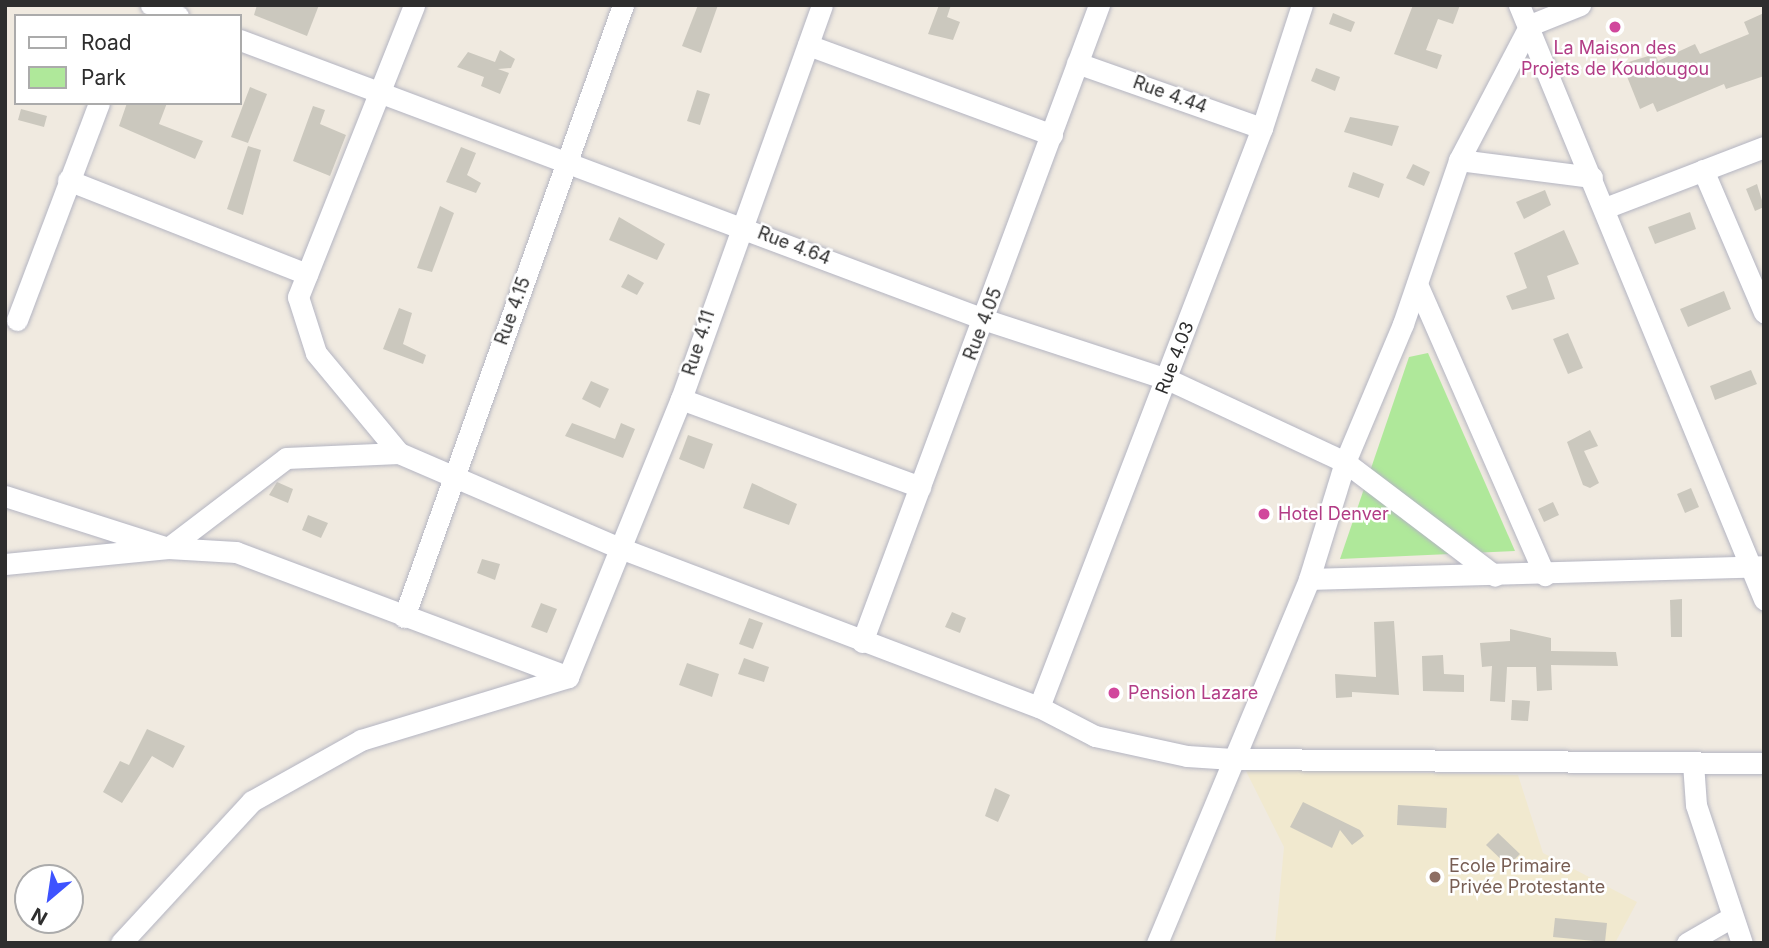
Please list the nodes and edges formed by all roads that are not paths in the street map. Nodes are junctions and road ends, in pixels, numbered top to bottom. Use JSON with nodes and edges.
{"nodes":[{"id":1,"x":151,"y":5,"type":"edge"},
{"id":2,"x":414,"y":5,"type":"edge"},
{"id":3,"x":623,"y":5,"type":"edge"},
{"id":4,"x":822,"y":5,"type":"edge"},
{"id":5,"x":1099,"y":5,"type":"edge"},
{"id":6,"x":1302,"y":5,"type":"edge"},
{"id":7,"x":1519,"y":5,"type":"edge"},
{"id":8,"x":1580,"y":5,"type":"edge"},
{"id":9,"x":173,"y":14,"type":"edge"},
{"id":10,"x":1530,"y":25,"type":"junction"},
{"id":11,"x":242,"y":41,"type":"edge"},
{"id":12,"x":808,"y":45,"type":"junction"},
{"id":13,"x":1077,"y":63,"type":"junction"},
{"id":14,"x":379,"y":94,"type":"junction"},
{"id":15,"x":98,"y":105,"type":"edge"},
{"id":16,"x":1262,"y":128,"type":"junction"},
{"id":17,"x":1052,"y":135,"type":"junction"},
{"id":18,"x":1764,"y":147,"type":"edge"},
{"id":19,"x":1459,"y":160,"type":"junction"},
{"id":20,"x":565,"y":162,"type":"junction"},
{"id":21,"x":1703,"y":170,"type":"junction"},
{"id":22,"x":1592,"y":177,"type":"junction"},
{"id":23,"x":68,"y":180,"type":"junction"},
{"id":24,"x":1605,"y":208,"type":"junction"},
{"id":25,"x":739,"y":224,"type":"junction"},
{"id":26,"x":307,"y":274,"type":"junction"},
{"id":27,"x":1417,"y":284,"type":"junction"},
{"id":28,"x":1764,"y":312,"type":"edge"},
{"id":29,"x":18,"y":320,"type":"dead end"},
{"id":30,"x":986,"y":320,"type":"junction"},
{"id":31,"x":1167,"y":379,"type":"junction"},
{"id":32,"x":681,"y":399,"type":"junction"},
{"id":33,"x":399,"y":453,"type":"junction"},
{"id":34,"x":1345,"y":462,"type":"junction"},
{"id":35,"x":453,"y":479,"type":"junction"},
{"id":36,"x":920,"y":487,"type":"junction"},
{"id":37,"x":5,"y":496,"type":"edge"},
{"id":38,"x":168,"y":548,"type":"junction"},
{"id":39,"x":620,"y":548,"type":"junction"},
{"id":40,"x":5,"y":564,"type":"edge"},
{"id":41,"x":1758,"y":568,"type":"edge"},
{"id":42,"x":1545,"y":575,"type":"junction"},
{"id":43,"x":1495,"y":576,"type":"junction"},
{"id":44,"x":1308,"y":579,"type":"junction"},
{"id":45,"x":1764,"y":599,"type":"edge"},
{"id":46,"x":404,"y":617,"type":"junction"},
{"id":47,"x":862,"y":642,"type":"junction"},
{"id":48,"x":568,"y":677,"type":"junction"},
{"id":49,"x":1039,"y":707,"type":"junction"},
{"id":50,"x":1233,"y":759,"type":"junction"},
{"id":51,"x":1693,"y":763,"type":"junction"},
{"id":52,"x":1764,"y":763,"type":"edge"},
{"id":53,"x":1732,"y":917,"type":"junction"},
{"id":54,"x":121,"y":943,"type":"edge"},
{"id":55,"x":1157,"y":943,"type":"edge"},
{"id":56,"x":1687,"y":943,"type":"edge"},
{"id":57,"x":1742,"y":943,"type":"edge"}],
"edges":[{"from":1,"to":9,"type":"street"},
{"from":2,"to":14,"type":"street"},
{"from":3,"to":20,"type":"street","name":"Rue 4.15"},
{"from":4,"to":12,"type":"street","name":"Rue 4.11"},
{"from":5,"to":13,"type":"street","name":"Rue 4.05"},
{"from":6,"to":16,"type":"street","name":"Rue 4.03"},
{"from":7,"to":10,"type":"street"},
{"from":8,"to":10,"type":"street"},
{"from":10,"to":19,"type":"street"},
{"from":10,"to":22,"type":"street"},
{"from":11,"to":14,"type":"street","name":"Rue 4.64"},
{"from":12,"to":17,"type":"street"},
{"from":12,"to":25,"type":"street","name":"Rue 4.11"},
{"from":13,"to":16,"type":"street","name":"Rue 4.44"},
{"from":13,"to":17,"type":"street","name":"Rue 4.05"},
{"from":14,"to":20,"type":"street","name":"Rue 4.64"},
{"from":14,"to":26,"type":"street"},
{"from":15,"to":23,"type":"street"},
{"from":16,"to":31,"type":"street","name":"Rue 4.03"},
{"from":17,"to":30,"type":"street","name":"Rue 4.05"},
{"from":18,"to":21,"type":"street"},
{"from":19,"to":22,"type":"street"},
{"from":19,"to":27,"type":"street"},
{"from":20,"to":25,"type":"street","name":"Rue 4.64"},
{"from":20,"to":35,"type":"street","name":"Rue 4.15"},
{"from":21,"to":24,"type":"street"},
{"from":21,"to":28,"type":"street"},
{"from":22,"to":24,"type":"street"},
{"from":23,"to":26,"type":"street"},
{"from":23,"to":29,"type":"street"},
{"from":24,"to":41,"type":"street"},
{"from":25,"to":30,"type":"street","name":"Rue 4.64"},
{"from":25,"to":32,"type":"street","name":"Rue 4.11"},
{"from":26,"to":33,"type":"street"},
{"from":27,"to":34,"type":"street"},
{"from":27,"to":42,"type":"street"},
{"from":30,"to":31,"type":"street","name":"Rue 4.64"},
{"from":30,"to":36,"type":"street","name":"Rue 4.05"},
{"from":31,"to":34,"type":"street","name":"Rue 4.64"},
{"from":31,"to":49,"type":"street","name":"Rue 4.03"},
{"from":32,"to":36,"type":"street"},
{"from":32,"to":39,"type":"street","name":"Rue 4.11"},
{"from":33,"to":35,"type":"street"},
{"from":33,"to":38,"type":"street"},
{"from":34,"to":43,"type":"street","name":"Rue 4.64"},
{"from":34,"to":44,"type":"street"},
{"from":35,"to":39,"type":"street"},
{"from":35,"to":46,"type":"street","name":"Rue 4.15"},
{"from":36,"to":47,"type":"street","name":"Rue 4.05"},
{"from":37,"to":38,"type":"street"},
{"from":38,"to":40,"type":"street"},
{"from":38,"to":46,"type":"street"},
{"from":39,"to":47,"type":"street"},
{"from":39,"to":48,"type":"street","name":"Rue 4.11"},
{"from":41,"to":42,"type":"street"},
{"from":41,"to":45,"type":"street"},
{"from":42,"to":43,"type":"street"},
{"from":43,"to":44,"type":"street"},
{"from":44,"to":50,"type":"street"},
{"from":46,"to":48,"type":"street"},
{"from":47,"to":49,"type":"street"},
{"from":48,"to":54,"type":"street"},
{"from":49,"to":50,"type":"street"},
{"from":50,"to":51,"type":"street"},
{"from":50,"to":55,"type":"street"},
{"from":51,"to":52,"type":"street"},
{"from":51,"to":53,"type":"street"},
{"from":53,"to":56,"type":"street"},
{"from":53,"to":57,"type":"street"}]}
